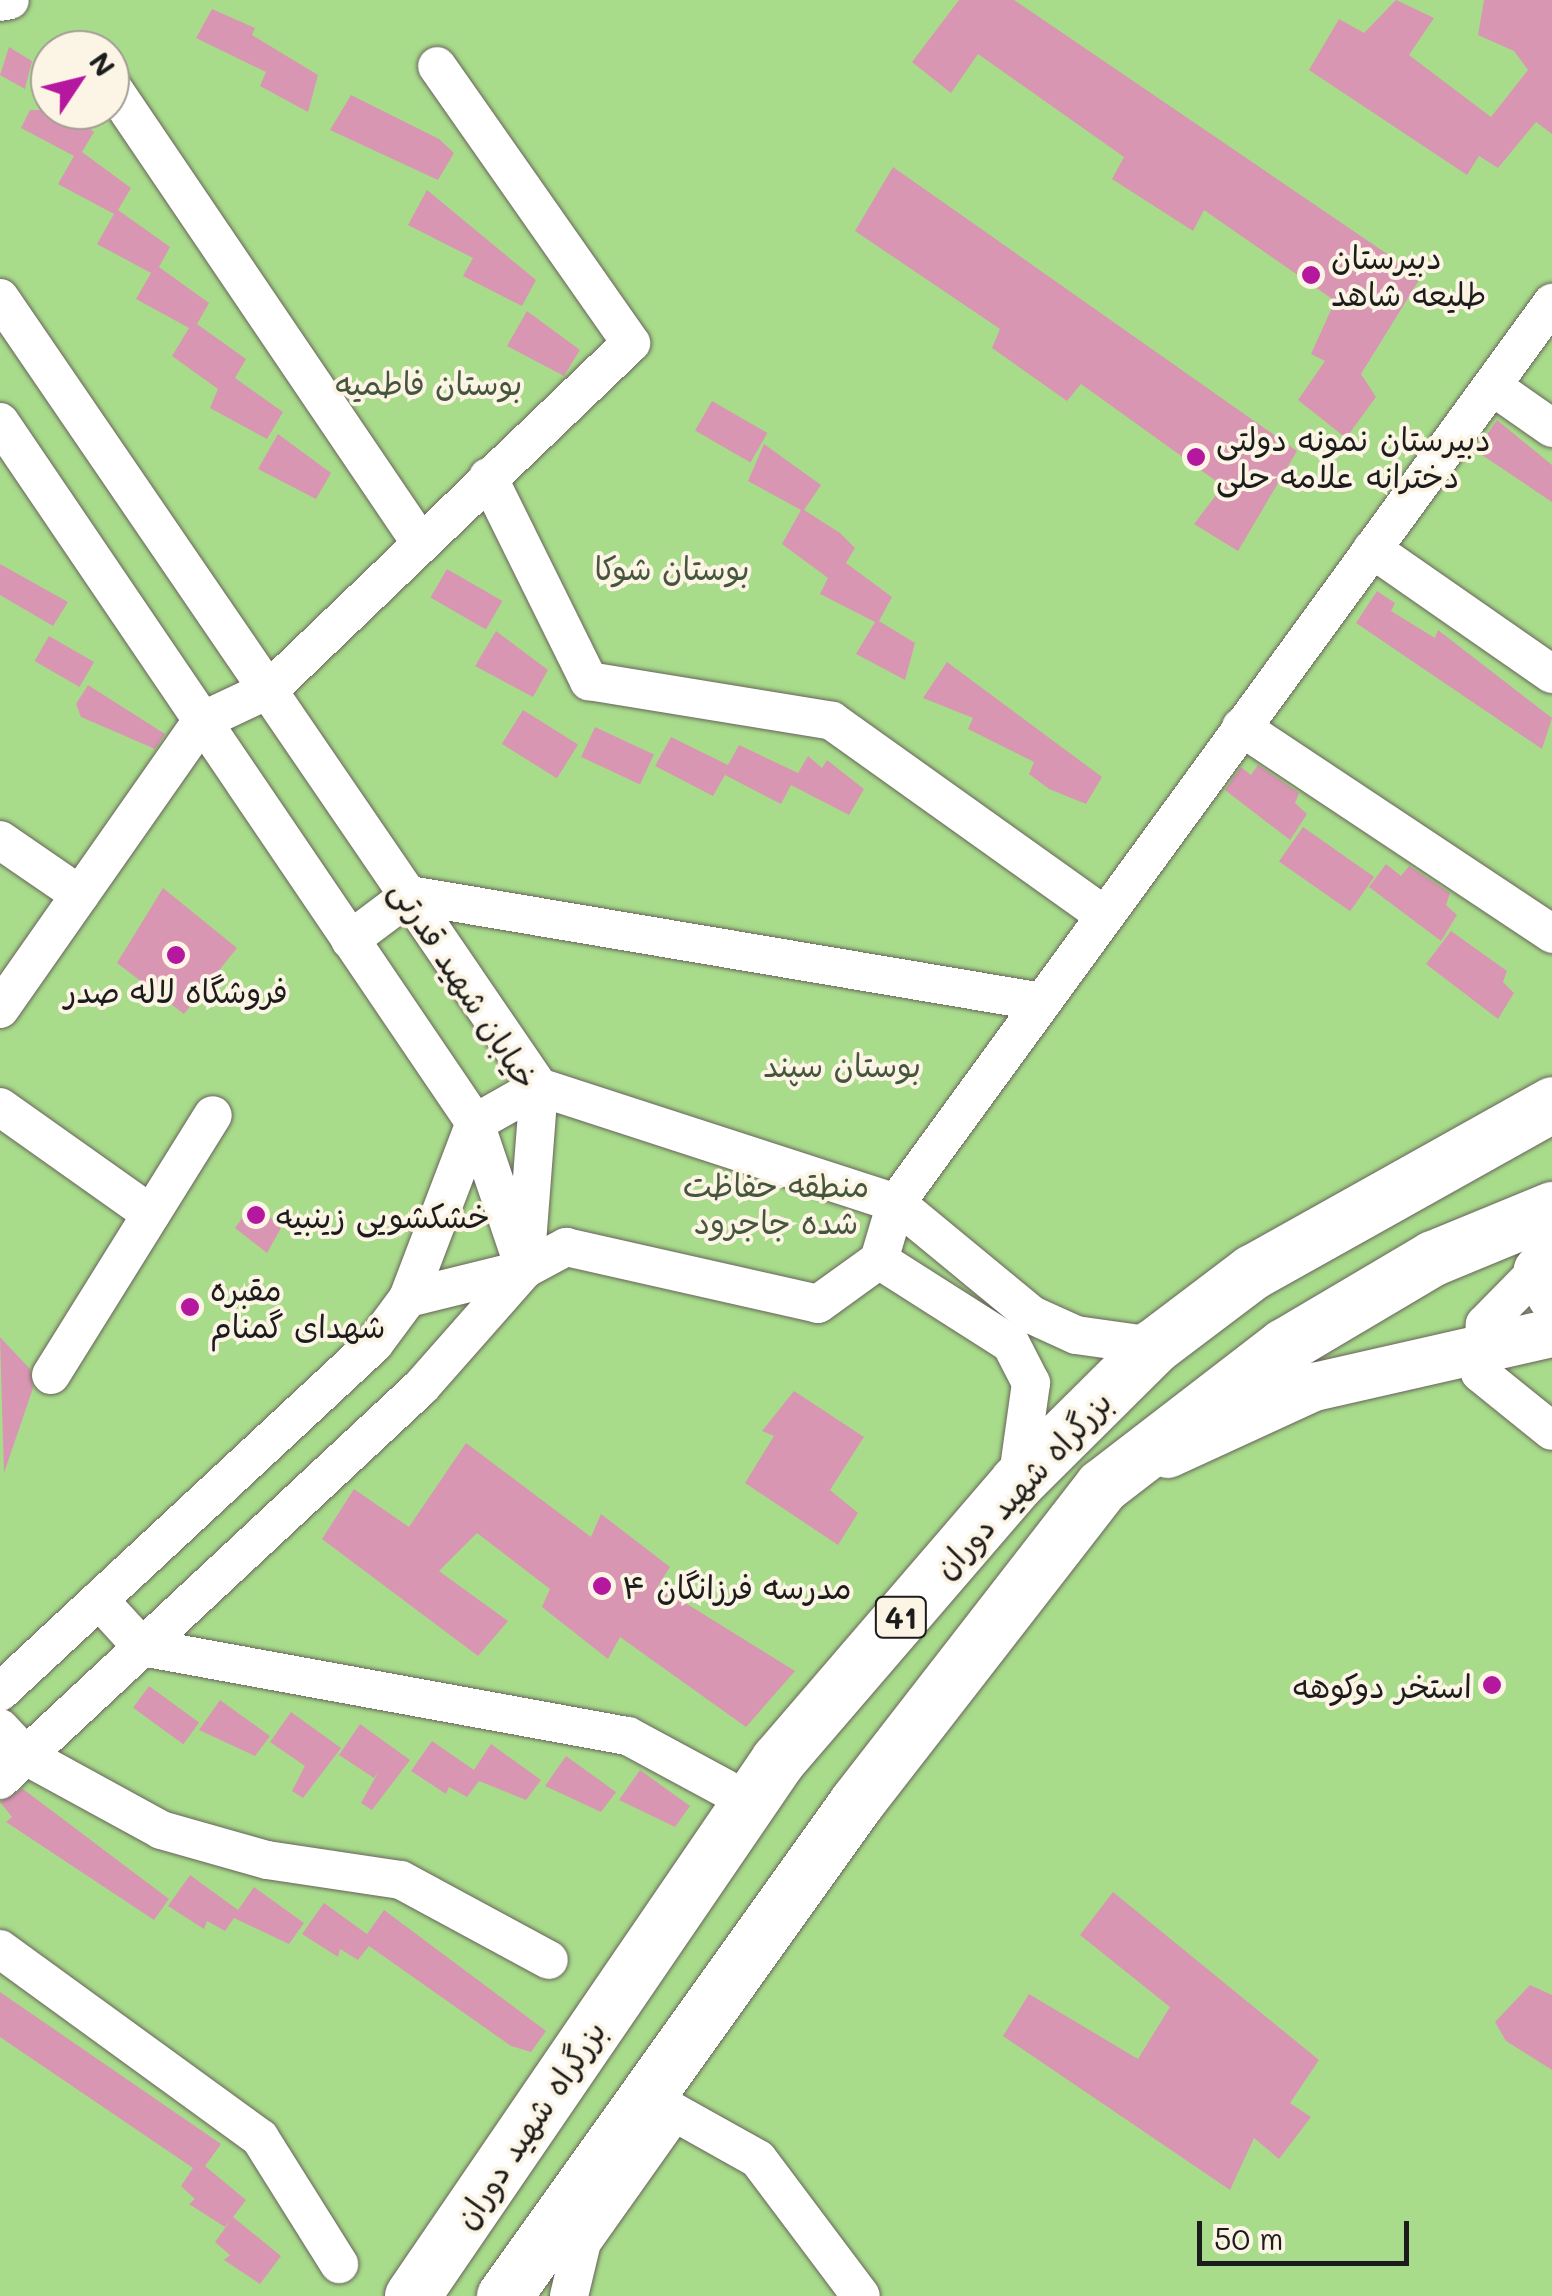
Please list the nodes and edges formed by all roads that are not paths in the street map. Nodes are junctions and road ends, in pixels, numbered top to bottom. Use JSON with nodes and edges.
{"nodes":[{"id":1,"x":10,"y":0,"type":"edge"},
{"id":2,"x":0,"y":2,"type":"edge"},
{"id":3,"x":437,"y":66,"type":"dead end"},
{"id":4,"x":130,"y":114,"type":"edge"},
{"id":5,"x":0,"y":298,"type":"edge"},
{"id":6,"x":1552,"y":303,"type":"edge"},
{"id":7,"x":12,"y":343,"type":"edge"},
{"id":8,"x":1492,"y":386,"type":"junction"},
{"id":9,"x":0,"y":422,"type":"edge"},
{"id":10,"x":1552,"y":428,"type":"edge"},
{"id":11,"x":488,"y":477,"type":"junction"},
{"id":12,"x":420,"y":542,"type":"junction"},
{"id":13,"x":1372,"y":548,"type":"junction"},
{"id":14,"x":1552,"y":674,"type":"edge"},
{"id":15,"x":270,"y":689,"type":"junction"},
{"id":16,"x":202,"y":721,"type":"junction"},
{"id":17,"x":1241,"y":727,"type":"junction"},
{"id":18,"x":0,"y":840,"type":"edge"},
{"id":19,"x":80,"y":895,"type":"junction"},
{"id":20,"x":410,"y":895,"type":"junction"},
{"id":21,"x":1104,"y":915,"type":"junction"},
{"id":22,"x":1552,"y":934,"type":"edge"},
{"id":23,"x":350,"y":940,"type":"junction"},
{"id":24,"x":1042,"y":1002,"type":"junction"},
{"id":25,"x":0,"y":1009,"type":"edge"},
{"id":26,"x":539,"y":1086,"type":"junction"},
{"id":27,"x":1552,"y":1104,"type":"edge"},
{"id":28,"x":0,"y":1107,"type":"edge"},
{"id":29,"x":214,"y":1115,"type":"dead end"},
{"id":30,"x":474,"y":1123,"type":"junction"},
{"id":31,"x":896,"y":1202,"type":"junction"},
{"id":32,"x":1552,"y":1209,"type":"edge"},
{"id":33,"x":152,"y":1214,"type":"junction"},
{"id":34,"x":880,"y":1260,"type":"junction"},
{"id":35,"x":525,"y":1269,"type":"junction"},
{"id":36,"x":1547,"y":1274,"type":"edge"},
{"id":37,"x":408,"y":1298,"type":"junction"},
{"id":38,"x":1552,"y":1333,"type":"edge"},
{"id":39,"x":1154,"y":1346,"type":"junction"},
{"id":40,"x":1482,"y":1346,"type":"junction"},
{"id":41,"x":51,"y":1375,"type":"dead end"},
{"id":42,"x":1552,"y":1431,"type":"edge"},
{"id":43,"x":1017,"y":1482,"type":"junction"},
{"id":44,"x":1102,"y":1486,"type":"junction"},
{"id":45,"x":99,"y":1600,"type":"junction"},
{"id":46,"x":142,"y":1647,"type":"junction"},
{"id":47,"x":0,"y":1692,"type":"edge"},
{"id":48,"x":0,"y":1728,"type":"edge"},
{"id":49,"x":13,"y":1768,"type":"edge"},
{"id":50,"x":726,"y":1789,"type":"dead end"},
{"id":51,"x":0,"y":1949,"type":"edge"},
{"id":52,"x":548,"y":1960,"type":"dead end"},
{"id":53,"x":339,"y":2264,"type":"dead end"},
{"id":54,"x":412,"y":2296,"type":"edge"},
{"id":55,"x":504,"y":2296,"type":"edge"},
{"id":56,"x":569,"y":2296,"type":"edge"},
{"id":57,"x":861,"y":2296,"type":"edge"}],
"edges":[{"from":1,"to":2,"type":"street"},
{"from":3,"to":11,"type":"street"},
{"from":4,"to":12,"type":"street"},
{"from":5,"to":7,"type":"street","name":"خیابان شهید قدرتی"},
{"from":6,"to":8,"type":"street"},
{"from":7,"to":15,"type":"street","name":"خیابان شهید قدرتی"},
{"from":8,"to":10,"type":"street"},
{"from":8,"to":13,"type":"street"},
{"from":9,"to":16,"type":"street","name":"خیابان شهید قدرتی"},
{"from":11,"to":12,"type":"street"},
{"from":11,"to":21,"type":"street"},
{"from":12,"to":15,"type":"street"},
{"from":13,"to":14,"type":"street"},
{"from":13,"to":17,"type":"street"},
{"from":15,"to":16,"type":"street"},
{"from":15,"to":20,"type":"street","name":"خیابان شهید قدرتی"},
{"from":16,"to":19,"type":"street"},
{"from":16,"to":23,"type":"street","name":"خیابان شهید قدرتی"},
{"from":17,"to":21,"type":"street"},
{"from":17,"to":22,"type":"street"},
{"from":18,"to":19,"type":"street"},
{"from":19,"to":25,"type":"street"},
{"from":20,"to":23,"type":"street"},
{"from":20,"to":24,"type":"street"},
{"from":20,"to":26,"type":"street","name":"خیابان شهید قدرتی"},
{"from":21,"to":24,"type":"street"},
{"from":23,"to":30,"type":"street","name":"خیابان شهید قدرتی"},
{"from":24,"to":31,"type":"street"},
{"from":26,"to":30,"type":"street"},
{"from":26,"to":31,"type":"street"},
{"from":26,"to":35,"type":"street","name":"خیابان شهید قدرتی"},
{"from":27,"to":39,"type":"highway","name":"بزرگراه شهید دوران","number":"41"},
{"from":28,"to":33,"type":"street"},
{"from":29,"to":33,"type":"street"},
{"from":30,"to":35,"type":"street","name":"خیابان شهید قدرتی"},
{"from":30,"to":37,"type":"street"},
{"from":31,"to":34,"type":"street"},
{"from":31,"to":39,"type":"street"},
{"from":32,"to":44,"type":"highway","name":"بزرگراه شهید دوران","number":"41"},
{"from":33,"to":41,"type":"street"},
{"from":34,"to":35,"type":"street"},
{"from":34,"to":43,"type":"street"},
{"from":35,"to":37,"type":"street"},
{"from":35,"to":46,"type":"street"},
{"from":36,"to":40,"type":"street"},
{"from":37,"to":45,"type":"street"},
{"from":38,"to":40,"type":"main road"},
{"from":39,"to":43,"type":"highway","name":"بزرگراه شهید دوران","number":"41"},
{"from":40,"to":42,"type":"street"},
{"from":40,"to":44,"type":"main road"},
{"from":43,"to":54,"type":"highway","name":"بزرگراه شهید دوران","number":"41"},
{"from":44,"to":55,"type":"highway","name":"بزرگراه شهید دوران","number":"41"},
{"from":45,"to":46,"type":"street"},
{"from":45,"to":47,"type":"street"},
{"from":46,"to":49,"type":"street"},
{"from":46,"to":50,"type":"street"},
{"from":48,"to":49,"type":"street"},
{"from":49,"to":52,"type":"street"},
{"from":51,"to":53,"type":"street"},
{"from":56,"to":57,"type":"street"}]}
